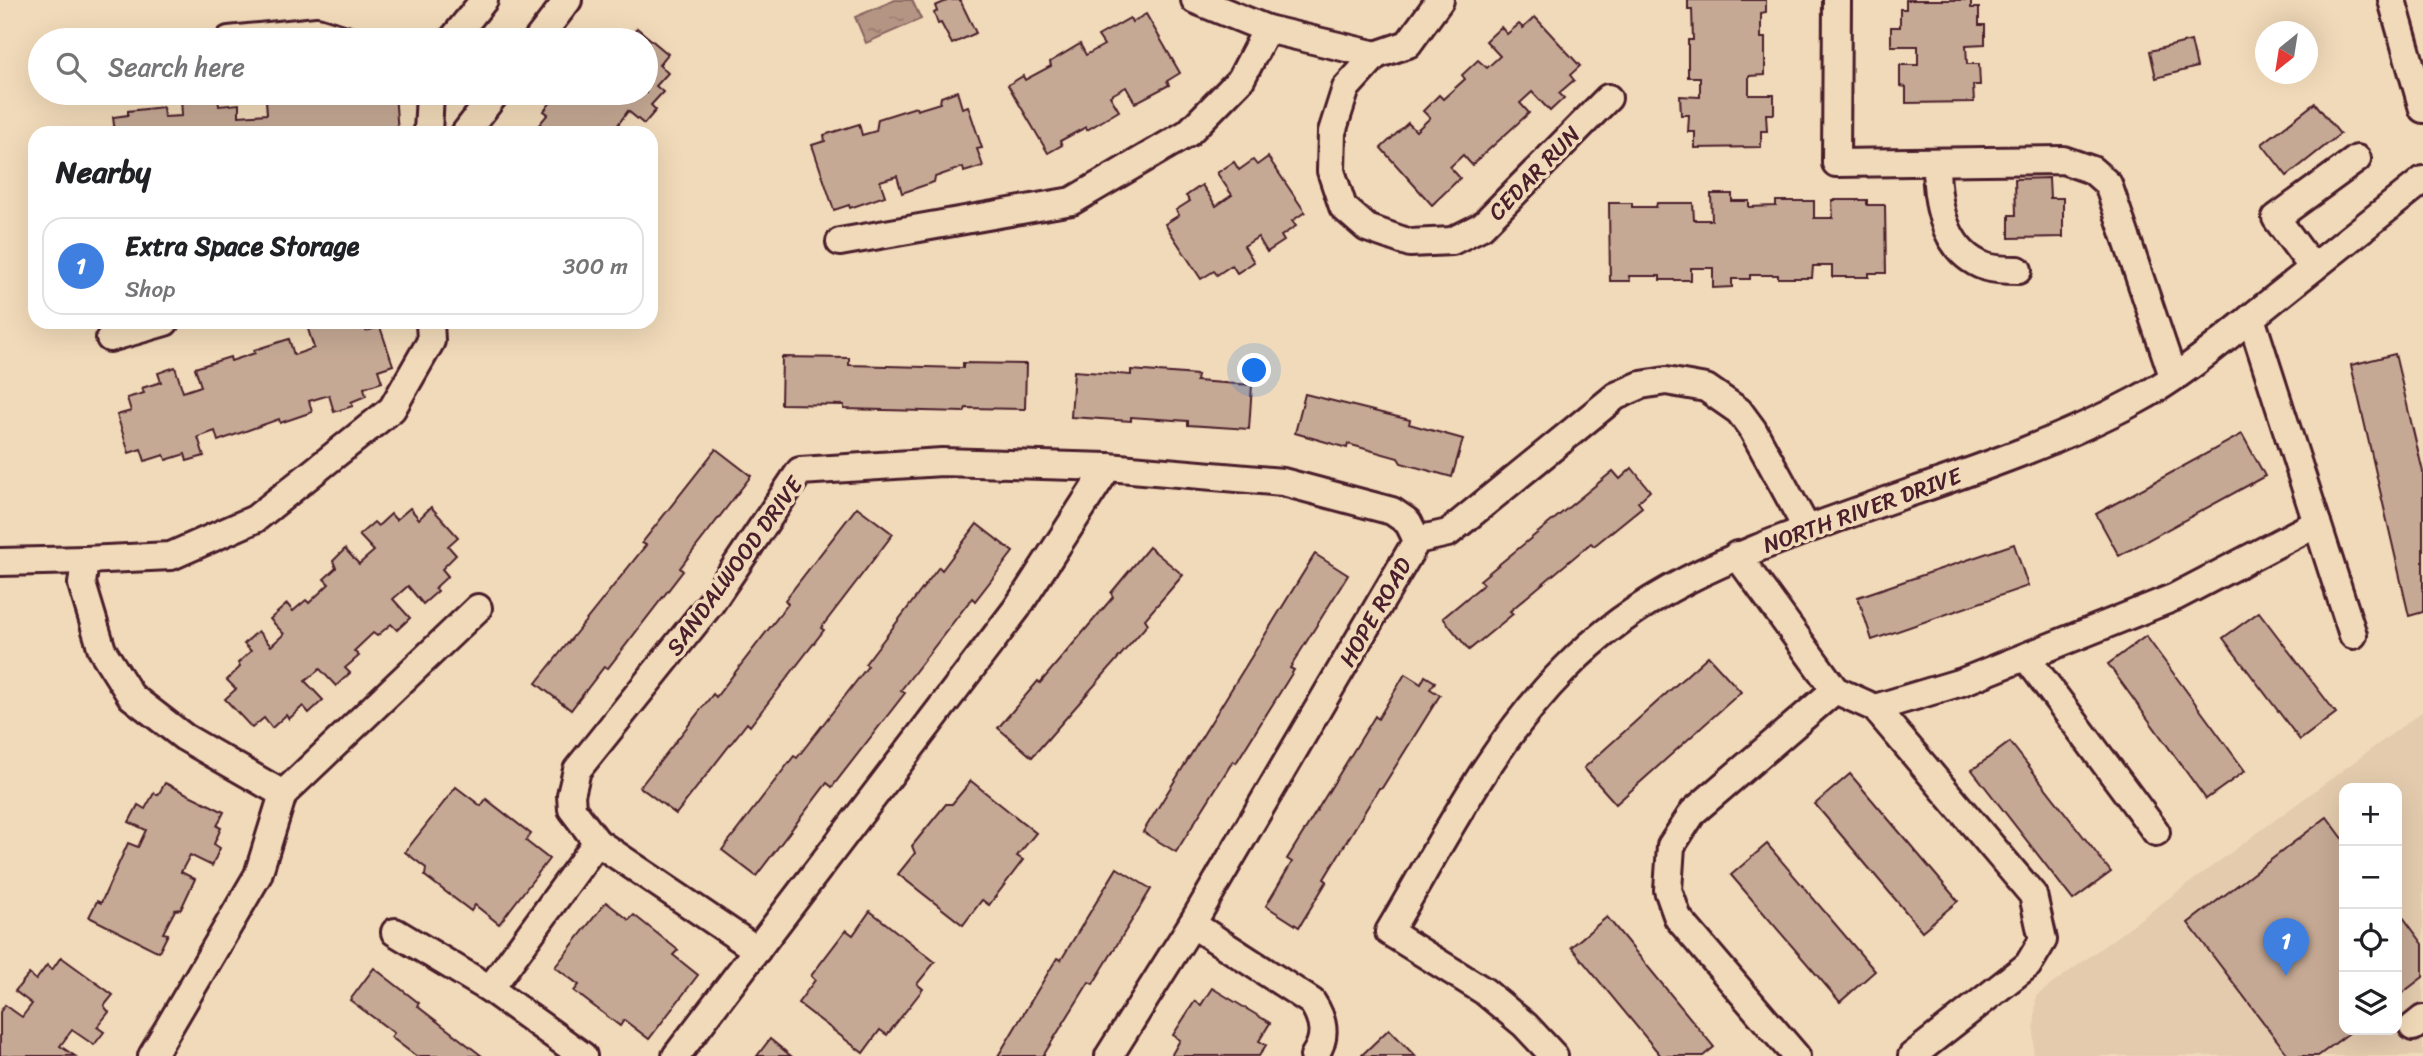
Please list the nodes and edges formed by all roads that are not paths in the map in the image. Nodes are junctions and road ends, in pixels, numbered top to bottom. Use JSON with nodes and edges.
{"nodes":[{"id":1,"x":484,"y":0,"type":"edge"},
{"id":2,"x":568,"y":0,"type":"edge"},
{"id":3,"x":1195,"y":0,"type":"edge"},
{"id":4,"x":1440,"y":0,"type":"edge"},
{"id":5,"x":1837,"y":0,"type":"edge"},
{"id":6,"x":2392,"y":0,"type":"edge"},
{"id":7,"x":462,"y":28,"type":"edge"},
{"id":8,"x":546,"y":28,"type":"edge"},
{"id":9,"x":1267,"y":29,"type":"junction"},
{"id":10,"x":1376,"y":55,"type":"junction"},
{"id":11,"x":1608,"y":98,"type":"dead end"},
{"id":12,"x":429,"y":105,"type":"edge"},
{"id":13,"x":487,"y":105,"type":"edge"},
{"id":14,"x":2423,"y":109,"type":"edge"},
{"id":15,"x":428,"y":126,"type":"edge"},
{"id":16,"x":470,"y":126,"type":"edge"},
{"id":17,"x":2357,"y":159,"type":"dead end"},
{"id":18,"x":1936,"y":162,"type":"junction"},
{"id":19,"x":2423,"y":180,"type":"edge"},
{"id":20,"x":840,"y":242,"type":"dead end"},
{"id":21,"x":2313,"y":268,"type":"junction"},
{"id":22,"x":2018,"y":270,"type":"dead end"},
{"id":23,"x":2251,"y":318,"type":"junction"},
{"id":24,"x":140,"y":329,"type":"edge"},
{"id":25,"x":430,"y":329,"type":"edge"},
{"id":26,"x":110,"y":338,"type":"dead end"},
{"id":27,"x":2173,"y":376,"type":"junction"},
{"id":28,"x":1108,"y":467,"type":"junction"},
{"id":29,"x":2317,"y":523,"type":"junction"},
{"id":30,"x":1807,"y":529,"type":"junction"},
{"id":31,"x":1417,"y":540,"type":"junction"},
{"id":32,"x":1737,"y":555,"type":"junction"},
{"id":33,"x":85,"y":560,"type":"junction"},
{"id":34,"x":0,"y":562,"type":"edge"},
{"id":35,"x":478,"y":608,"type":"dead end"},
{"id":36,"x":2353,"y":635,"type":"dead end"},
{"id":37,"x":2026,"y":657,"type":"junction"},
{"id":38,"x":1835,"y":690,"type":"junction"},
{"id":39,"x":1875,"y":708,"type":"junction"},
{"id":40,"x":283,"y":794,"type":"junction"},
{"id":41,"x":2156,"y":832,"type":"dead end"},
{"id":42,"x":597,"y":842,"type":"junction"},
{"id":43,"x":1192,"y":924,"type":"junction"},
{"id":44,"x":395,"y":932,"type":"dead end"},
{"id":45,"x":757,"y":950,"type":"junction"},
{"id":46,"x":490,"y":989,"type":"junction"},
{"id":47,"x":1317,"y":1054,"type":"edge"},
{"id":48,"x":152,"y":1056,"type":"edge"},
{"id":49,"x":583,"y":1056,"type":"edge"},
{"id":50,"x":676,"y":1056,"type":"edge"},
{"id":51,"x":1110,"y":1056,"type":"edge"},
{"id":52,"x":1554,"y":1056,"type":"edge"},
{"id":53,"x":1796,"y":1056,"type":"edge"},
{"id":54,"x":1912,"y":1056,"type":"edge"}],
"edges":[{"from":1,"to":7,"type":"street"},
{"from":2,"to":8,"type":"street"},
{"from":3,"to":9,"type":"street"},
{"from":4,"to":10,"type":"street","name":"CEDAR RUN"},
{"from":5,"to":18,"type":"street"},
{"from":6,"to":14,"type":"street"},
{"from":9,"to":10,"type":"street"},
{"from":9,"to":20,"type":"street"},
{"from":10,"to":11,"type":"street","name":"CEDAR RUN"},
{"from":12,"to":15,"type":"street"},
{"from":13,"to":16,"type":"street"},
{"from":17,"to":21,"type":"street"},
{"from":18,"to":22,"type":"street"},
{"from":18,"to":27,"type":"street"},
{"from":19,"to":21,"type":"street","name":"NORTH RIVER DRIVE"},
{"from":21,"to":23,"type":"street","name":"NORTH RIVER DRIVE"},
{"from":23,"to":27,"type":"street","name":"NORTH RIVER DRIVE"},
{"from":23,"to":29,"type":"street"},
{"from":24,"to":26,"type":"street"},
{"from":25,"to":33,"type":"street"},
{"from":27,"to":30,"type":"street","name":"NORTH RIVER DRIVE"},
{"from":28,"to":31,"type":"street","name":"SANDALWOOD DRIVE"},
{"from":28,"to":42,"type":"street","name":"SANDALWOOD DRIVE"},
{"from":28,"to":45,"type":"street"},
{"from":29,"to":36,"type":"street"},
{"from":29,"to":37,"type":"street"},
{"from":30,"to":31,"type":"street","name":"HOPE ROAD"},
{"from":30,"to":32,"type":"street","name":"NORTH RIVER DRIVE"},
{"from":31,"to":43,"type":"street","name":"HOPE ROAD"},
{"from":32,"to":38,"type":"street"},
{"from":32,"to":52,"type":"street","name":"NORTH RIVER DRIVE"},
{"from":33,"to":34,"type":"street"},
{"from":33,"to":40,"type":"street"},
{"from":35,"to":40,"type":"street"},
{"from":37,"to":39,"type":"street"},
{"from":37,"to":41,"type":"street"},
{"from":38,"to":39,"type":"street"},
{"from":38,"to":53,"type":"street"},
{"from":39,"to":54,"type":"street"},
{"from":40,"to":48,"type":"street"},
{"from":42,"to":45,"type":"street","name":"SANDALWOOD DRIVE"},
{"from":42,"to":46,"type":"street"},
{"from":43,"to":47,"type":"street"},
{"from":43,"to":51,"type":"street","name":"HOPE ROAD"},
{"from":44,"to":46,"type":"street"},
{"from":45,"to":50,"type":"street"},
{"from":46,"to":49,"type":"street"}]}
